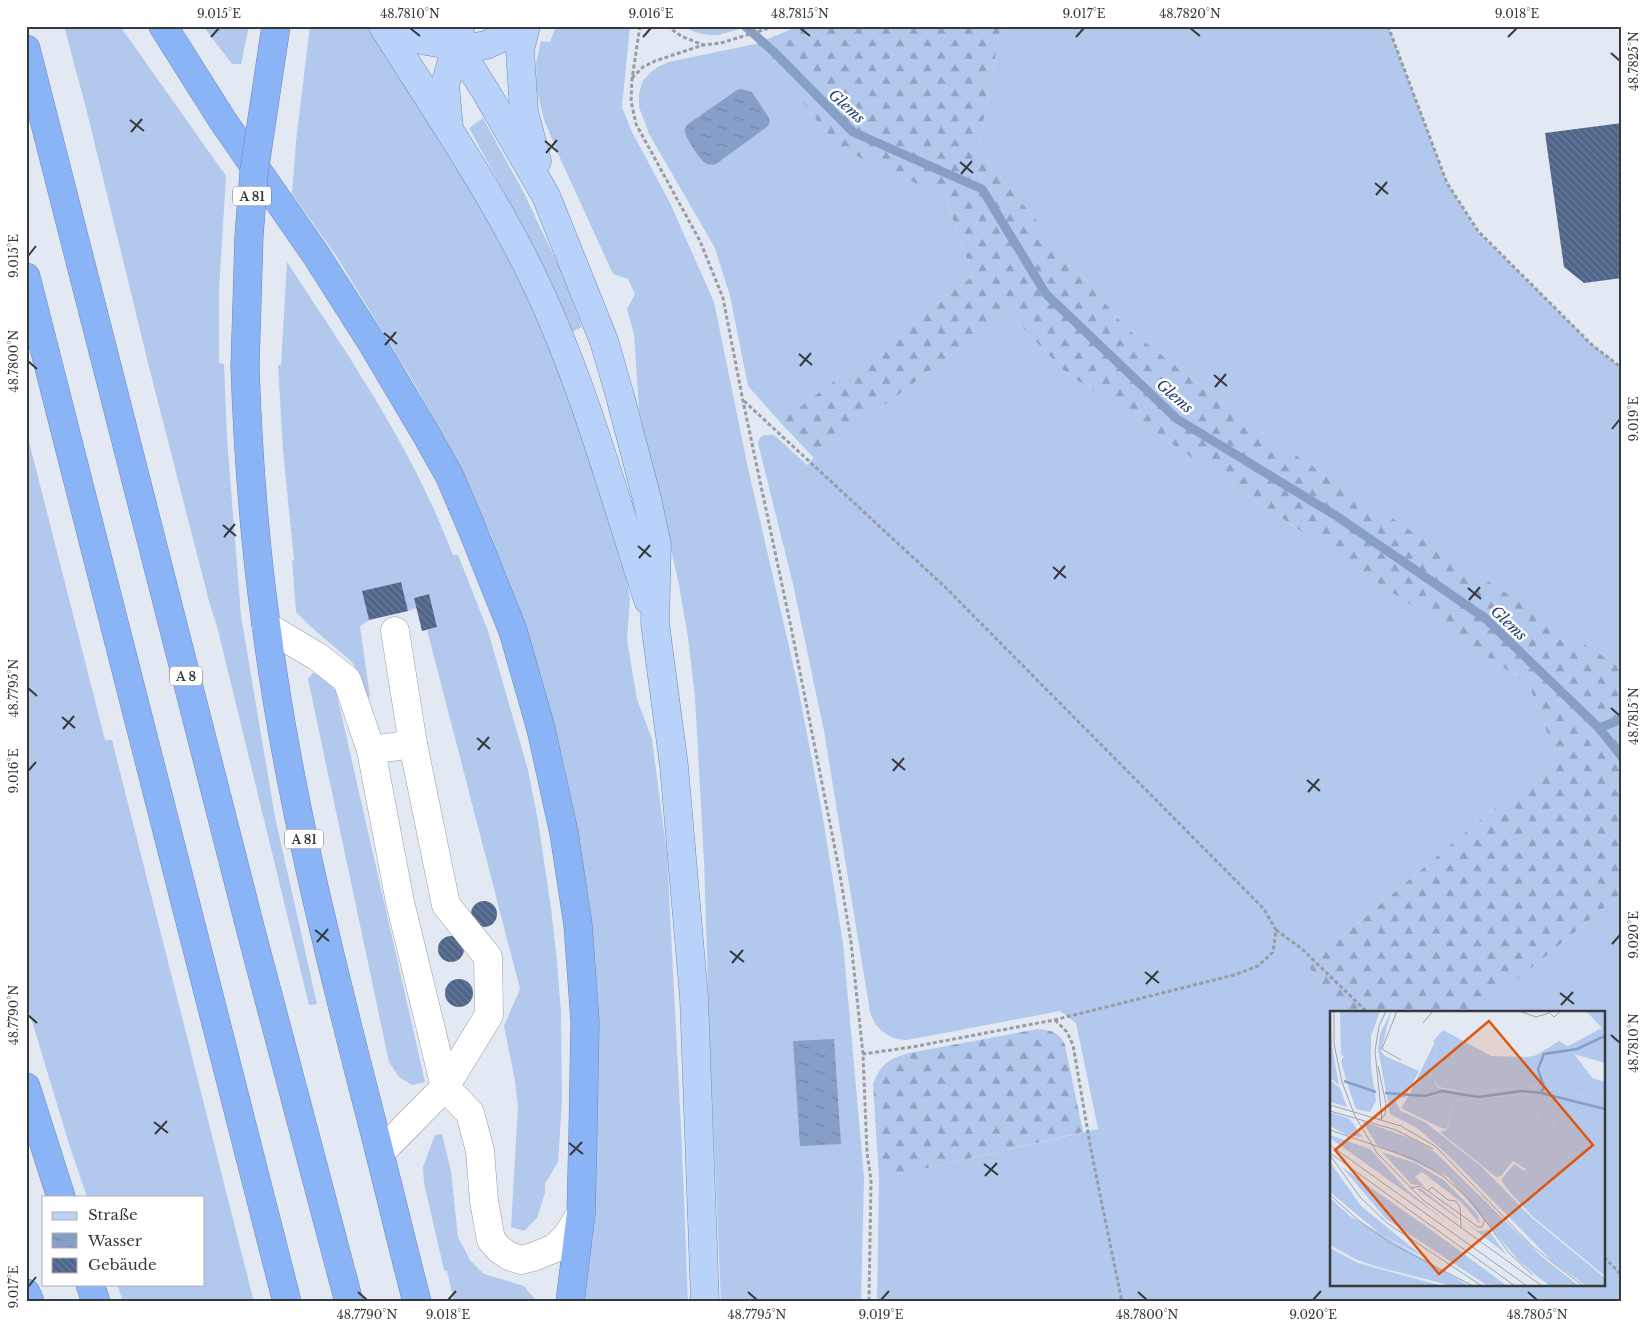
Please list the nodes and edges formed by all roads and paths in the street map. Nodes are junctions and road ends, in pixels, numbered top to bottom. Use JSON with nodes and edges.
{"nodes":[{"id":1,"x":163,"y":26,"type":"edge"},
{"id":2,"x":276,"y":26,"type":"edge"},
{"id":3,"x":383,"y":26,"type":"edge"},
{"id":4,"x":389,"y":26,"type":"edge"},
{"id":5,"x":515,"y":26,"type":"edge"},
{"id":6,"x":526,"y":26,"type":"edge"},
{"id":7,"x":640,"y":26,"type":"edge"},
{"id":8,"x":667,"y":26,"type":"edge"},
{"id":9,"x":776,"y":26,"type":"edge"},
{"id":10,"x":1388,"y":26,"type":"edge"},
{"id":11,"x":454,"y":33,"type":"edge"},
{"id":12,"x":703,"y":46,"type":"junction"},
{"id":13,"x":26,"y":49,"type":"edge"},
{"id":14,"x":632,"y":79,"type":"junction"},
{"id":15,"x":449,"y":132,"type":"junction"},
{"id":16,"x":546,"y":196,"type":"junction"},
{"id":17,"x":26,"y":277,"type":"edge"},
{"id":18,"x":1622,"y":368,"type":"edge"},
{"id":19,"x":743,"y":401,"type":"junction"},
{"id":20,"x":655,"y":623,"type":"junction"},
{"id":21,"x":266,"y":626,"type":"junction"},
{"id":22,"x":396,"y":631,"type":"dead end"},
{"id":23,"x":414,"y":744,"type":"junction"},
{"id":24,"x":371,"y":750,"type":"junction"},
{"id":25,"x":1276,"y":930,"type":"junction"},
{"id":26,"x":1366,"y":1011,"type":"edge"},
{"id":27,"x":1054,"y":1020,"type":"junction"},
{"id":28,"x":863,"y":1054,"type":"junction"},
{"id":29,"x":26,"y":1086,"type":"edge"},
{"id":30,"x":445,"y":1087,"type":"junction"},
{"id":31,"x":380,"y":1153,"type":"junction"},
{"id":32,"x":61,"y":1196,"type":"edge"},
{"id":33,"x":581,"y":1213,"type":"junction"},
{"id":34,"x":1606,"y":1259,"type":"edge"},
{"id":35,"x":1622,"y":1276,"type":"edge"},
{"id":36,"x":91,"y":1286,"type":"edge"},
{"id":37,"x":26,"y":1293,"type":"edge"},
{"id":38,"x":30,"y":1302,"type":"edge"},
{"id":39,"x":96,"y":1302,"type":"edge"},
{"id":40,"x":287,"y":1302,"type":"edge"},
{"id":41,"x":349,"y":1302,"type":"edge"},
{"id":42,"x":417,"y":1302,"type":"edge"},
{"id":43,"x":570,"y":1302,"type":"edge"},
{"id":44,"x":704,"y":1302,"type":"edge"},
{"id":45,"x":869,"y":1302,"type":"edge"},
{"id":46,"x":1122,"y":1302,"type":"edge"}],
"edges":[{"from":1,"to":33,"type":"highway"},
{"from":2,"to":21,"type":"highway","number":"A 81","bridge":true},
{"from":3,"to":15,"type":"main road"},
{"from":4,"to":11,"type":"main road"},
{"from":5,"to":11,"type":"main road"},
{"from":6,"to":16,"type":"main road"},
{"from":7,"to":14,"type":"path"},
{"from":8,"to":12,"type":"path"},
{"from":9,"to":12,"type":"path"},
{"from":10,"to":18,"type":"path"},
{"from":11,"to":15,"type":"main road"},
{"from":11,"to":16,"type":"main road"},
{"from":12,"to":14,"type":"path"},
{"from":13,"to":41,"type":"highway","number":"A 8"},
{"from":14,"to":19,"type":"path"},
{"from":15,"to":20,"type":"main road"},
{"from":16,"to":20,"type":"main road"},
{"from":17,"to":40,"type":"highway"},
{"from":19,"to":25,"type":"path"},
{"from":19,"to":28,"type":"path"},
{"from":20,"to":44,"type":"main road"},
{"from":21,"to":24,"type":"lane"},
{"from":21,"to":31,"type":"highway","number":"A 81"},
{"from":22,"to":23,"type":"lane"},
{"from":23,"to":24,"type":"lane"},
{"from":23,"to":30,"type":"lane"},
{"from":24,"to":30,"type":"lane"},
{"from":25,"to":26,"type":"path"},
{"from":25,"to":27,"type":"path"},
{"from":27,"to":28,"type":"path"},
{"from":27,"to":46,"type":"path"},
{"from":28,"to":45,"type":"path"},
{"from":29,"to":32,"type":"highway"},
{"from":30,"to":31,"type":"lane"},
{"from":30,"to":33,"type":"lane"},
{"from":31,"to":42,"type":"highway","number":"A 81"},
{"from":33,"to":43,"type":"highway"},
{"from":34,"to":35,"type":"path"},
{"from":36,"to":39,"type":"highway"},
{"from":37,"to":38,"type":"highway"}]}
